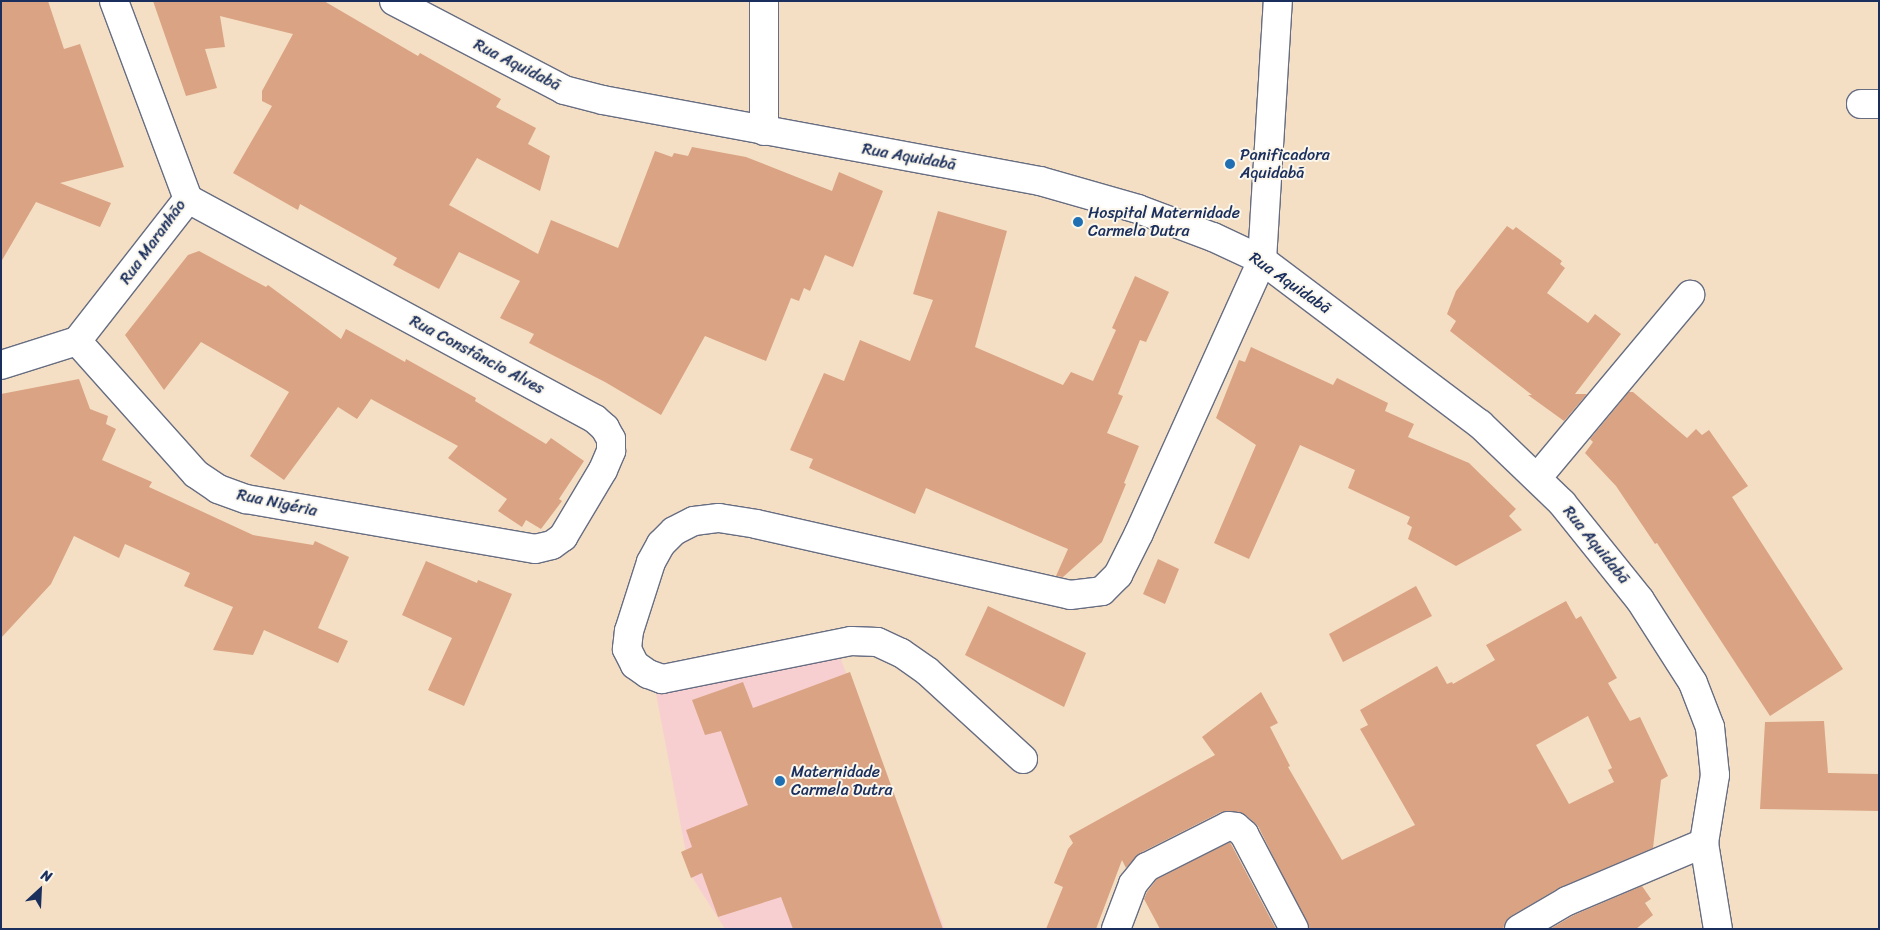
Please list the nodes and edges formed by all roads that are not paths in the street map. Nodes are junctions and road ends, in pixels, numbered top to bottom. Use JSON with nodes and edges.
{"nodes":[{"id":1,"x":114,"y":1,"type":"edge"},
{"id":2,"x":394,"y":1,"type":"edge"},
{"id":3,"x":764,"y":1,"type":"edge"},
{"id":4,"x":1278,"y":1,"type":"edge"},
{"id":5,"x":764,"y":131,"type":"junction"},
{"id":6,"x":188,"y":199,"type":"junction"},
{"id":7,"x":1262,"y":260,"type":"junction"},
{"id":8,"x":1690,"y":295,"type":"dead end"},
{"id":9,"x":77,"y":342,"type":"junction"},
{"id":10,"x":1,"y":365,"type":"edge"},
{"id":11,"x":1537,"y":478,"type":"junction"},
{"id":12,"x":509,"y":545,"type":"joint"},
{"id":13,"x":1023,"y":759,"type":"dead end"},
{"id":14,"x":1704,"y":843,"type":"junction"},
{"id":15,"x":1116,"y":929,"type":"edge"},
{"id":16,"x":1294,"y":929,"type":"edge"},
{"id":17,"x":1519,"y":929,"type":"edge"},
{"id":18,"x":1718,"y":929,"type":"edge"}],
"edges":[{"from":1,"to":6,"type":"street","name":"Rua Maranhão"},
{"from":2,"to":5,"type":"street","name":"Rua Aquidabã"},
{"from":3,"to":5,"type":"street"},
{"from":4,"to":7,"type":"street"},
{"from":5,"to":7,"type":"street","name":"Rua Aquidabã"},
{"from":6,"to":9,"type":"street","name":"Rua Maranhão"},
{"from":6,"to":12,"type":"street","name":"Rua Constâncio Alves"},
{"from":7,"to":11,"type":"street","name":"Rua Aquidabã"},
{"from":7,"to":13,"type":"street"},
{"from":8,"to":11,"type":"street"},
{"from":9,"to":10,"type":"street"},
{"from":9,"to":12,"type":"street","name":"Rua Nigéria"},
{"from":11,"to":14,"type":"street","name":"Rua Aquidabã"},
{"from":14,"to":17,"type":"street"},
{"from":14,"to":18,"type":"street","name":"Rua Aquidabã"},
{"from":15,"to":16,"type":"street"}]}
